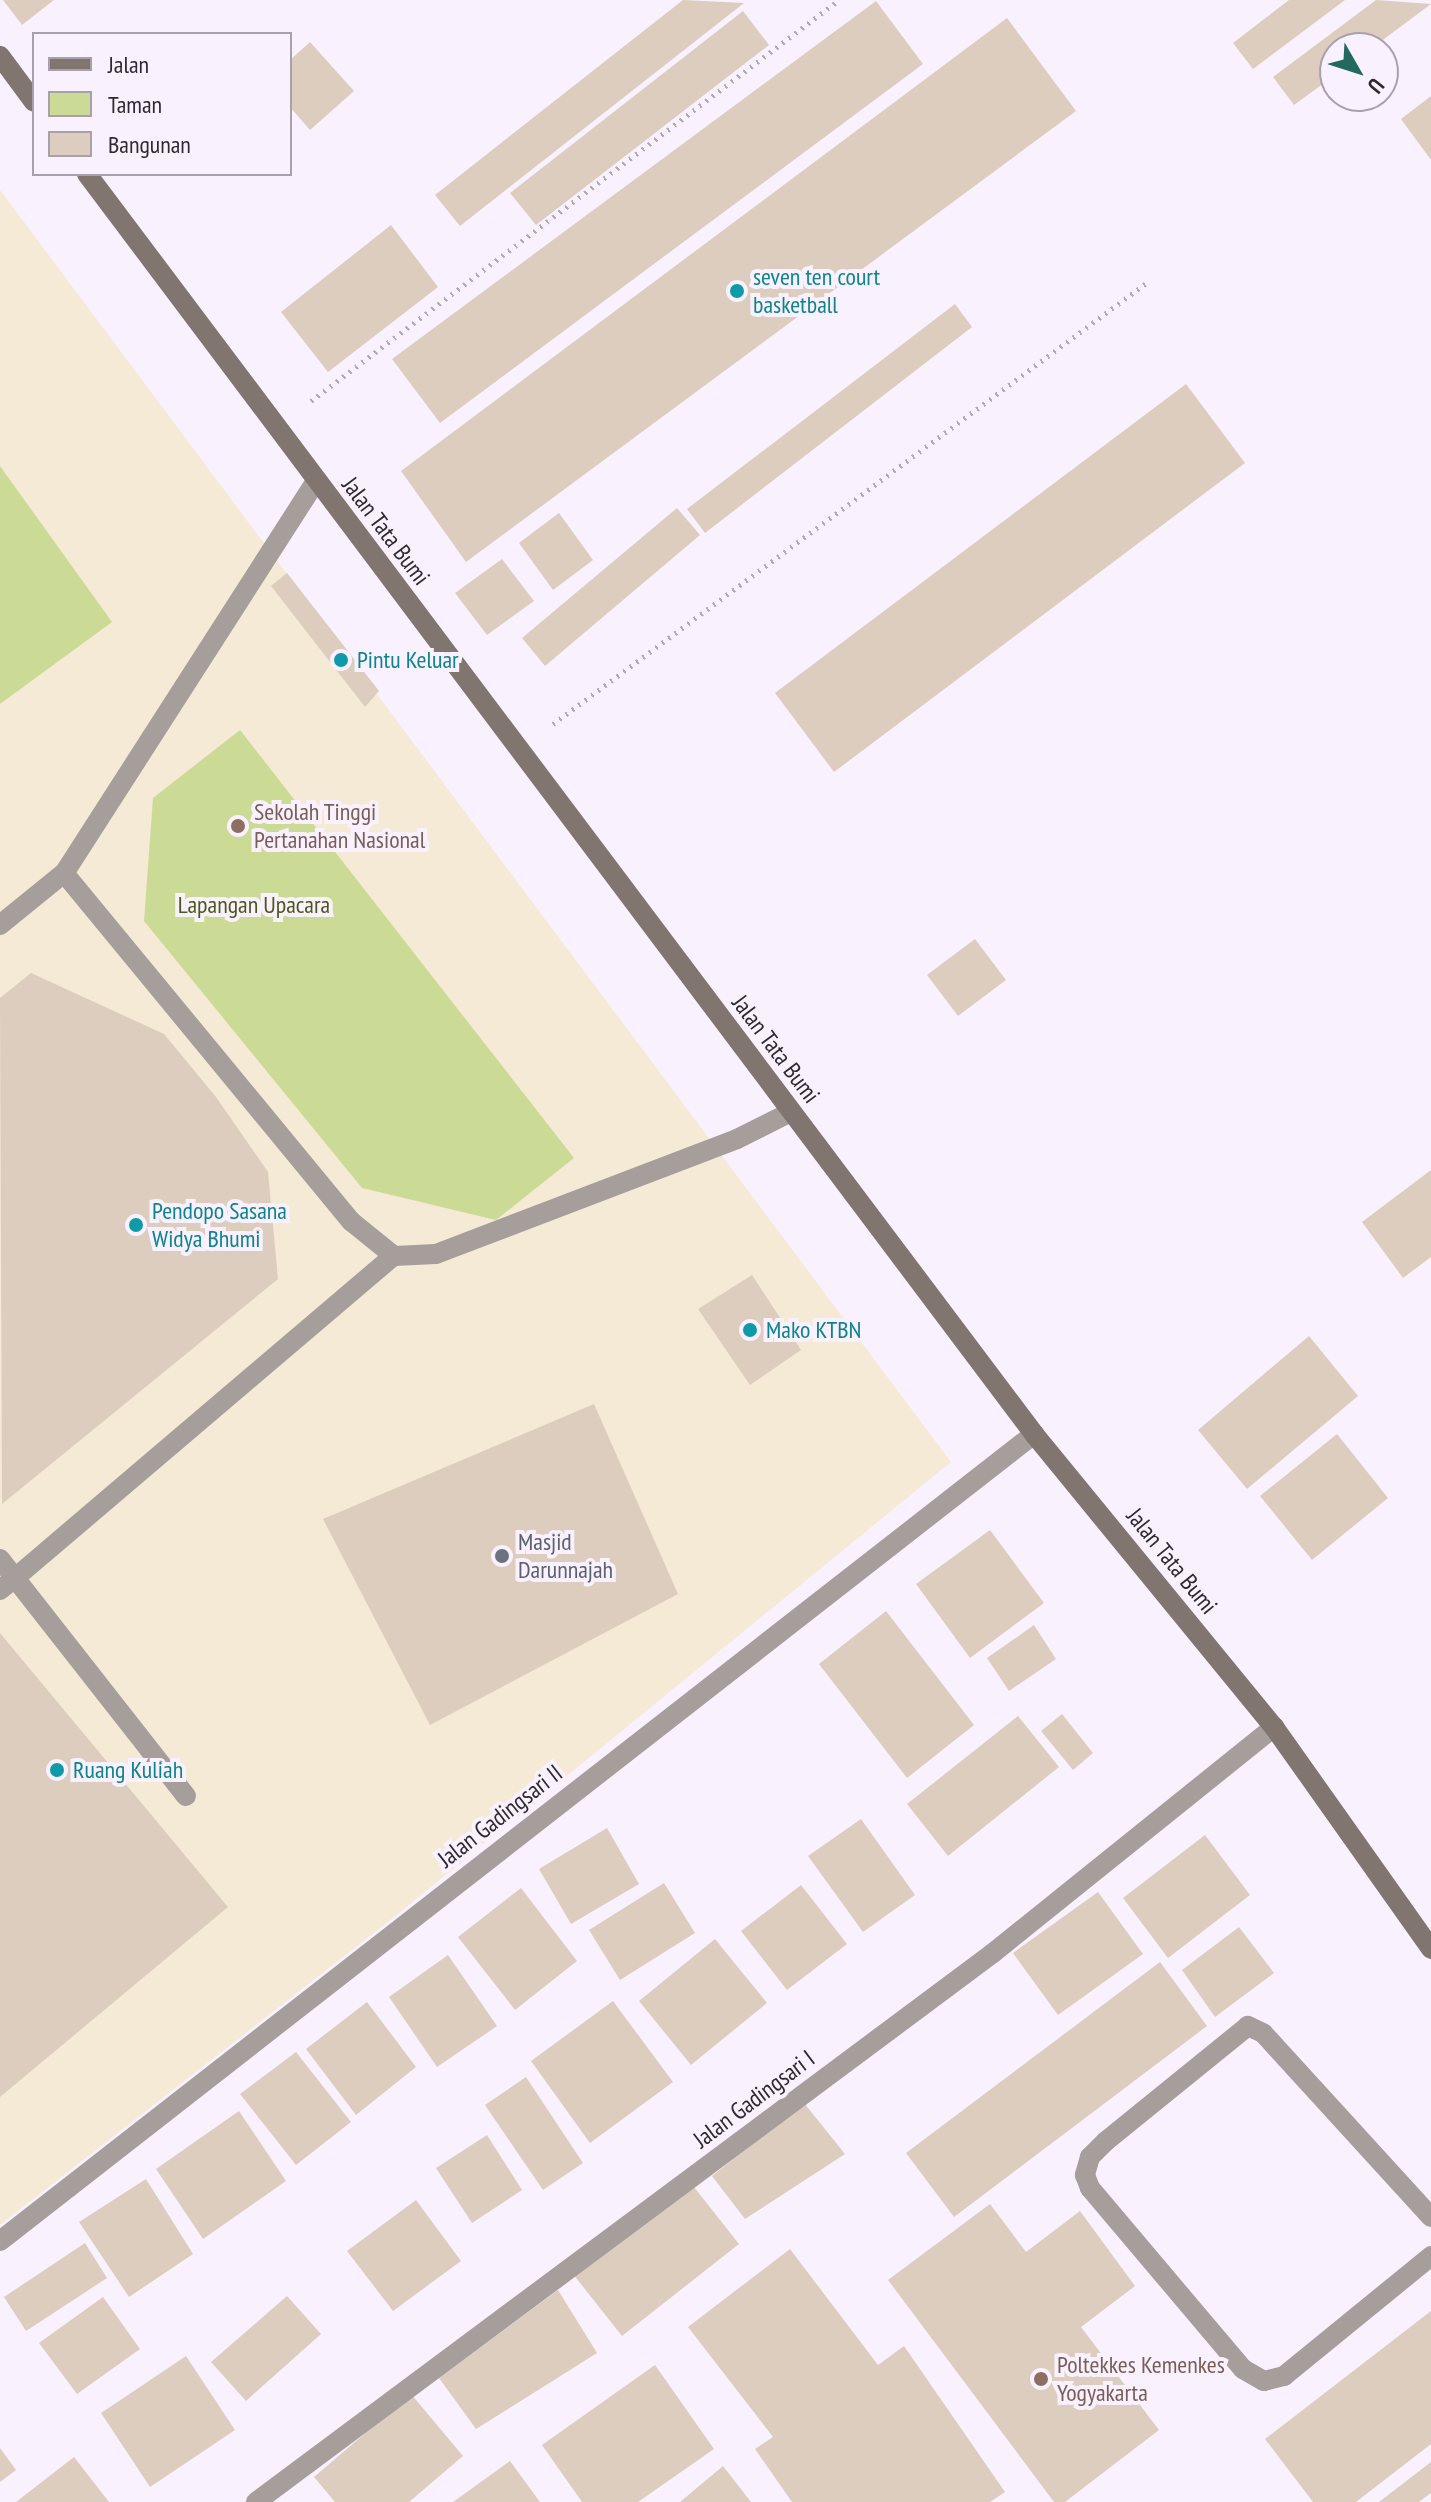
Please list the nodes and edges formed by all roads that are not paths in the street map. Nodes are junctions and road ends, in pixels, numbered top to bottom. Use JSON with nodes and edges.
{"nodes":[{"id":1,"x":0,"y":56,"type":"edge"},
{"id":2,"x":32,"y":99,"type":"edge"},
{"id":3,"x":88,"y":176,"type":"edge"},
{"id":4,"x":316,"y":481,"type":"junction"},
{"id":5,"x":64,"y":873,"type":"junction"},
{"id":6,"x":0,"y":925,"type":"edge"},
{"id":7,"x":791,"y":1112,"type":"junction"},
{"id":8,"x":394,"y":1256,"type":"junction"},
{"id":9,"x":1034,"y":1434,"type":"junction"},
{"id":10,"x":0,"y":1559,"type":"edge"},
{"id":11,"x":7,"y":1584,"type":"edge"},
{"id":12,"x":1274,"y":1727,"type":"junction"},
{"id":13,"x":186,"y":1796,"type":"dead end"},
{"id":14,"x":1431,"y":1949,"type":"edge"},
{"id":15,"x":1431,"y":2217,"type":"edge"},
{"id":16,"x":0,"y":2241,"type":"edge"},
{"id":17,"x":1431,"y":2256,"type":"edge"},
{"id":18,"x":256,"y":2502,"type":"edge"}],
"edges":[{"from":1,"to":2,"type":"street"},
{"from":3,"to":4,"type":"street","name":"Jalan Tata Bumi"},
{"from":4,"to":5,"type":"street"},
{"from":4,"to":7,"type":"street","name":"Jalan Tata Bumi"},
{"from":5,"to":6,"type":"street"},
{"from":5,"to":8,"type":"street"},
{"from":7,"to":8,"type":"street"},
{"from":7,"to":9,"type":"street","name":"Jalan Tata Bumi"},
{"from":8,"to":11,"type":"street"},
{"from":9,"to":12,"type":"street","name":"Jalan Tata Bumi"},
{"from":9,"to":16,"type":"street","name":"Jalan Gadingsari II"},
{"from":10,"to":11,"type":"street"},
{"from":11,"to":13,"type":"street"},
{"from":12,"to":14,"type":"street","name":"Jalan Tata Bumi"},
{"from":12,"to":18,"type":"street","name":"Jalan Gadingsari I"},
{"from":15,"to":17,"type":"street"}]}
